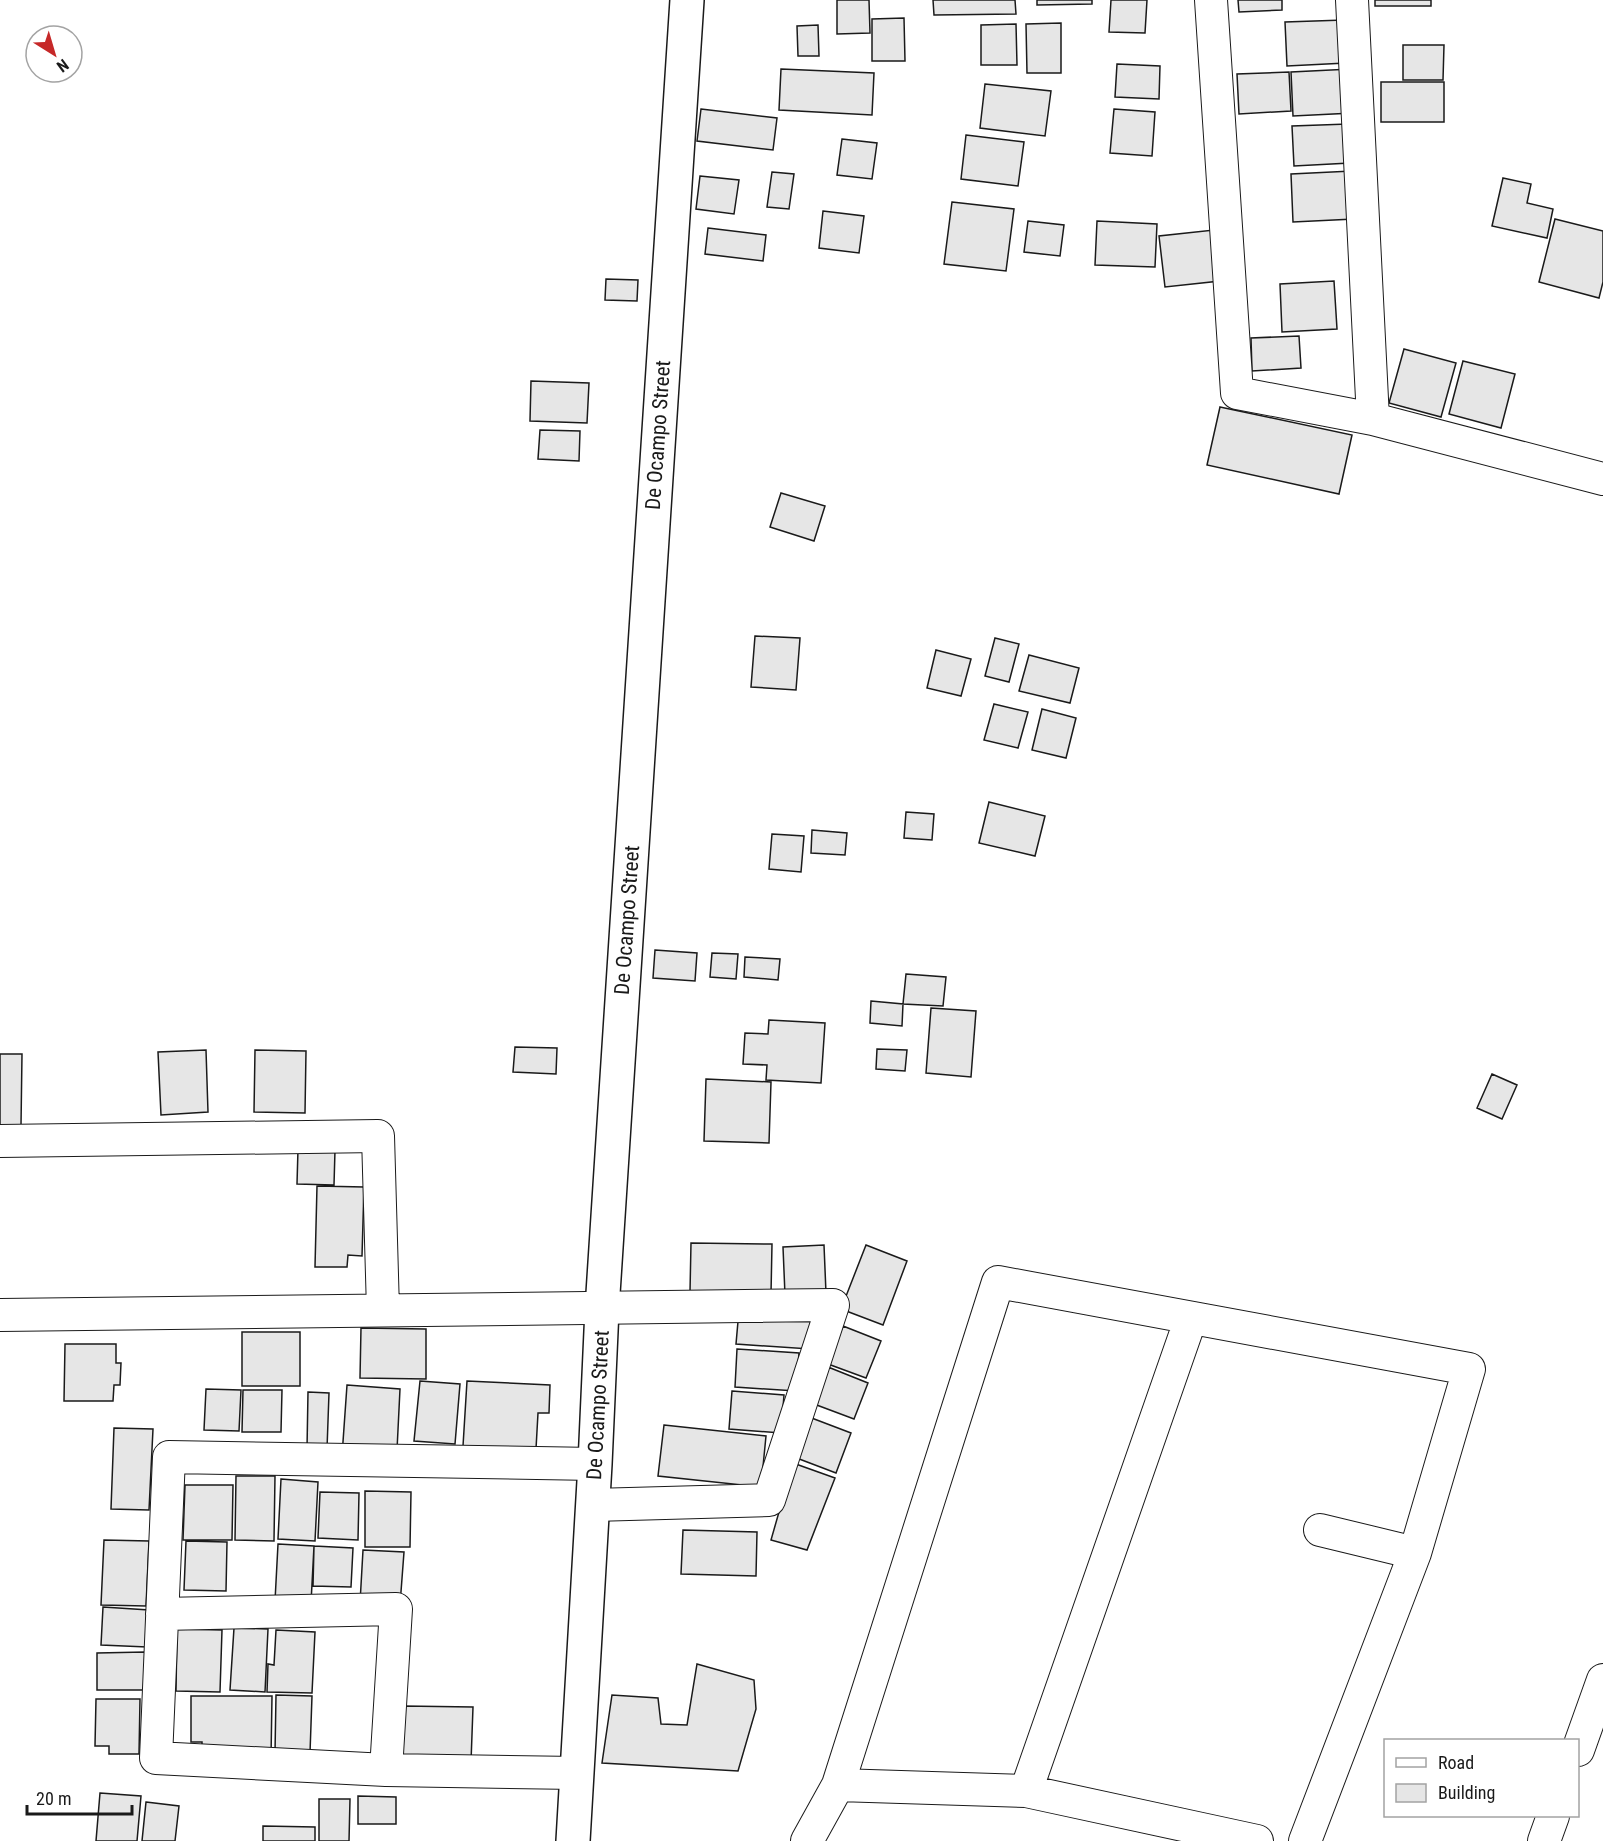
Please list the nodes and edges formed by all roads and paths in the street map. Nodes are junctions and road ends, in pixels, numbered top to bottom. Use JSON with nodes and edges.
{"nodes":[{"id":1,"x":687,"y":0,"type":"edge"},
{"id":2,"x":1211,"y":0,"type":"edge"},
{"id":3,"x":1352,"y":0,"type":"edge"},
{"id":4,"x":1373,"y":419,"type":"junction"},
{"id":5,"x":1603,"y":479,"type":"edge"},
{"id":6,"x":0,"y":1141,"type":"edge"},
{"id":7,"x":602,"y":1309,"type":"junction"},
{"id":8,"x":383,"y":1310,"type":"junction"},
{"id":9,"x":0,"y":1315,"type":"edge"},
{"id":10,"x":1191,"y":1318,"type":"junction"},
{"id":11,"x":596,"y":1464,"type":"junction"},
{"id":12,"x":593,"y":1505,"type":"junction"},
{"id":13,"x":1320,"y":1530,"type":"dead end"},
{"id":14,"x":1415,"y":1553,"type":"junction"},
{"id":15,"x":162,"y":1614,"type":"junction"},
{"id":16,"x":1603,"y":1680,"type":"edge"},
{"id":17,"x":1579,"y":1747,"type":"edge"},
{"id":18,"x":386,"y":1770,"type":"junction"},
{"id":19,"x":577,"y":1773,"type":"junction"},
{"id":20,"x":838,"y":1785,"type":"junction"},
{"id":21,"x":1026,"y":1791,"type":"junction"},
{"id":22,"x":1553,"y":1817,"type":"edge"},
{"id":23,"x":573,"y":1841,"type":"edge"},
{"id":24,"x":807,"y":1841,"type":"edge"},
{"id":25,"x":1257,"y":1841,"type":"edge"},
{"id":26,"x":1305,"y":1841,"type":"edge"},
{"id":27,"x":1544,"y":1841,"type":"edge"}],
"edges":[{"from":1,"to":7,"type":"street","name":"De Ocampo Street"},
{"from":2,"to":4,"type":"street"},
{"from":3,"to":4,"type":"street"},
{"from":4,"to":5,"type":"street"},
{"from":6,"to":8,"type":"street"},
{"from":7,"to":8,"type":"street"},
{"from":7,"to":11,"type":"street","name":"De Ocampo Street"},
{"from":7,"to":12,"type":"street"},
{"from":8,"to":9,"type":"street"},
{"from":10,"to":14,"type":"street"},
{"from":10,"to":20,"type":"street"},
{"from":10,"to":21,"type":"street"},
{"from":11,"to":12,"type":"street","name":"De Ocampo Street"},
{"from":11,"to":15,"type":"street"},
{"from":12,"to":19,"type":"street","name":"De Ocampo Street"},
{"from":13,"to":14,"type":"street"},
{"from":14,"to":26,"type":"street"},
{"from":15,"to":18,"type":"street"},
{"from":15,"to":18,"type":"street"},
{"from":16,"to":17,"type":"street"},
{"from":18,"to":19,"type":"street"},
{"from":19,"to":23,"type":"street","name":"De Ocampo Street"},
{"from":20,"to":21,"type":"street"},
{"from":20,"to":24,"type":"street"},
{"from":21,"to":25,"type":"street"},
{"from":22,"to":27,"type":"street"}]}
